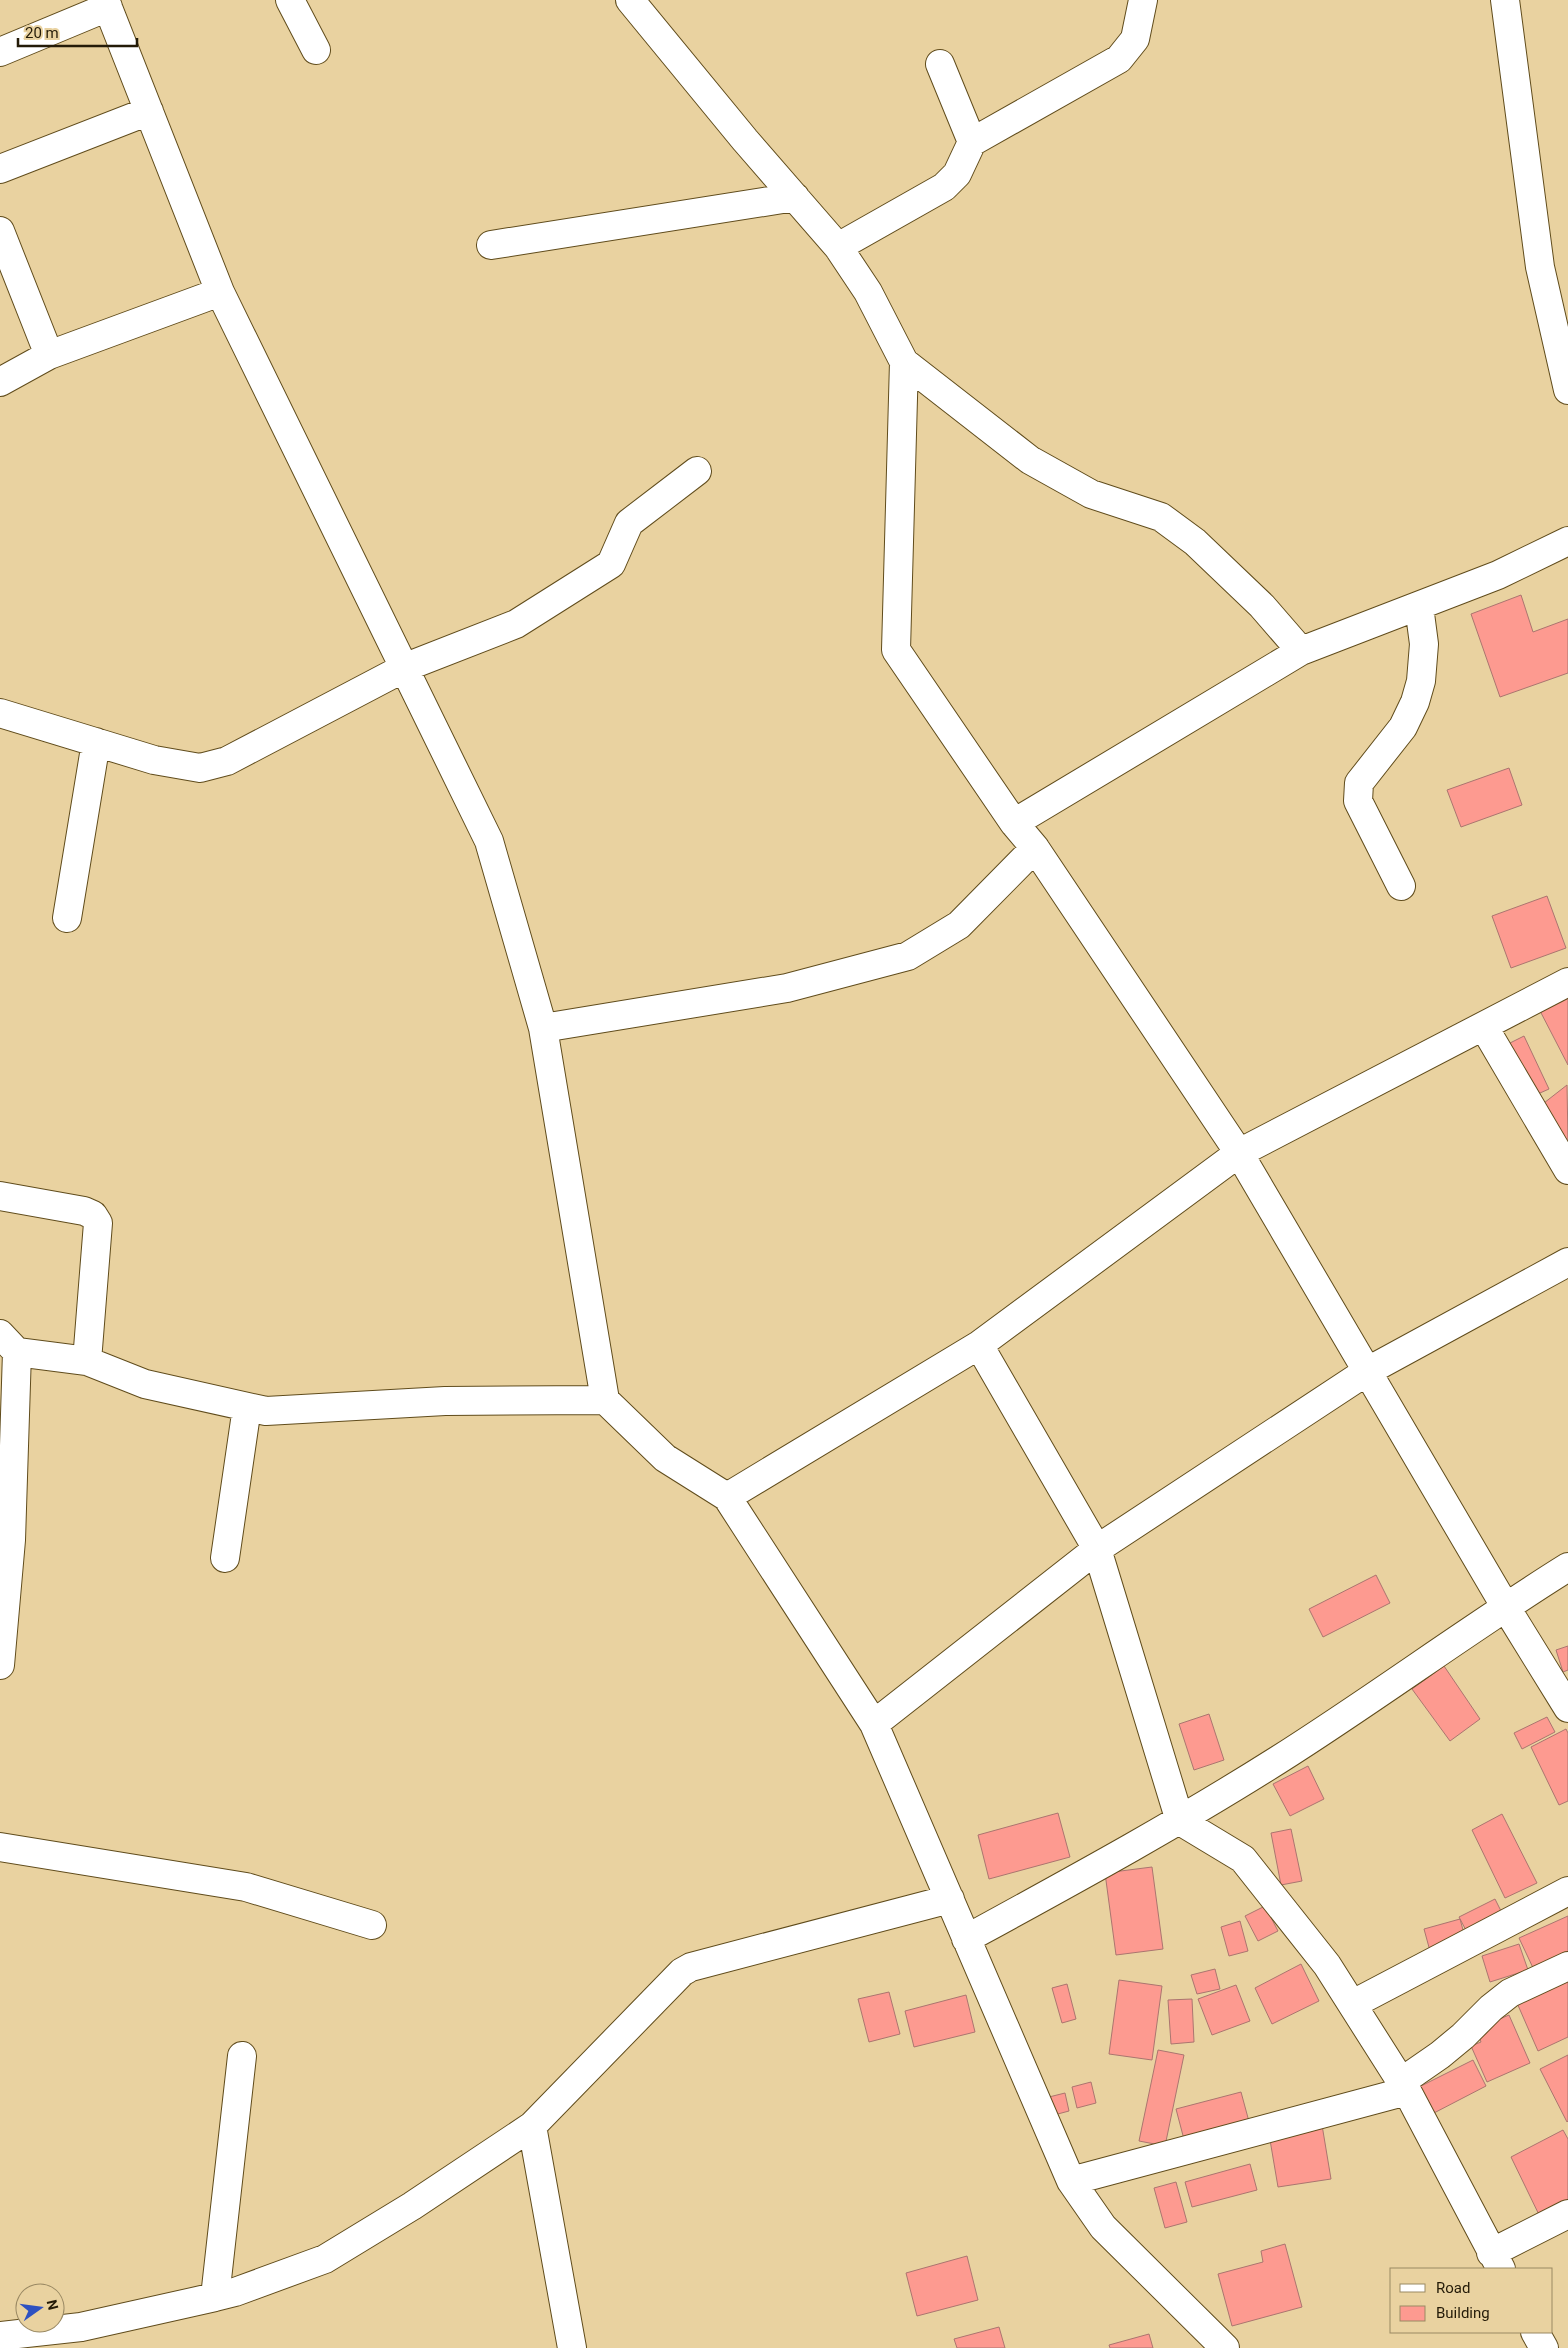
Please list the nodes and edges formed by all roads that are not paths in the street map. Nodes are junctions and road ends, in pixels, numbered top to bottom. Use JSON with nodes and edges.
{"nodes":[{"id":1,"x":290,"y":0,"type":"edge"},
{"id":2,"x":630,"y":0,"type":"edge"},
{"id":3,"x":1143,"y":0,"type":"edge"},
{"id":4,"x":1505,"y":0,"type":"edge"},
{"id":5,"x":107,"y":4,"type":"edge"},
{"id":6,"x":316,"y":50,"type":"dead end"},
{"id":7,"x":0,"y":52,"type":"edge"},
{"id":8,"x":940,"y":64,"type":"dead end"},
{"id":9,"x":149,"y":111,"type":"junction"},
{"id":10,"x":972,"y":142,"type":"junction"},
{"id":11,"x":0,"y":169,"type":"edge"},
{"id":12,"x":795,"y":197,"type":"junction"},
{"id":13,"x":0,"y":232,"type":"edge"},
{"id":14,"x":491,"y":245,"type":"dead end"},
{"id":15,"x":838,"y":247,"type":"junction"},
{"id":16,"x":220,"y":292,"type":"junction"},
{"id":17,"x":49,"y":355,"type":"junction"},
{"id":18,"x":904,"y":362,"type":"junction"},
{"id":19,"x":0,"y":382,"type":"edge"},
{"id":20,"x":1568,"y":390,"type":"edge"},
{"id":21,"x":697,"y":472,"type":"dead end"},
{"id":22,"x":1568,"y":542,"type":"edge"},
{"id":23,"x":1419,"y":606,"type":"junction"},
{"id":24,"x":1301,"y":651,"type":"junction"},
{"id":25,"x":406,"y":667,"type":"junction"},
{"id":26,"x":0,"y":713,"type":"edge"},
{"id":27,"x":96,"y":742,"type":"junction"},
{"id":28,"x":1014,"y":823,"type":"junction"},
{"id":29,"x":1035,"y":848,"type":"junction"},
{"id":30,"x":1401,"y":886,"type":"dead end"},
{"id":31,"x":67,"y":918,"type":"dead end"},
{"id":32,"x":1568,"y":982,"type":"edge"},
{"id":33,"x":1484,"y":1027,"type":"junction"},
{"id":34,"x":543,"y":1028,"type":"junction"},
{"id":35,"x":1239,"y":1153,"type":"junction"},
{"id":36,"x":1568,"y":1170,"type":"edge"},
{"id":37,"x":0,"y":1196,"type":"edge"},
{"id":38,"x":1568,"y":1262,"type":"edge"},
{"id":39,"x":8,"y":1343,"type":"edge"},
{"id":40,"x":979,"y":1345,"type":"junction"},
{"id":41,"x":87,"y":1361,"type":"junction"},
{"id":42,"x":1366,"y":1372,"type":"junction"},
{"id":43,"x":605,"y":1400,"type":"junction"},
{"id":44,"x":247,"y":1407,"type":"junction"},
{"id":45,"x":727,"y":1497,"type":"junction"},
{"id":46,"x":1097,"y":1549,"type":"junction"},
{"id":47,"x":225,"y":1558,"type":"dead end"},
{"id":48,"x":1568,"y":1567,"type":"edge"},
{"id":49,"x":1505,"y":1606,"type":"junction"},
{"id":50,"x":0,"y":1665,"type":"edge"},
{"id":51,"x":1568,"y":1708,"type":"edge"},
{"id":52,"x":874,"y":1724,"type":"junction"},
{"id":53,"x":1180,"y":1821,"type":"junction"},
{"id":54,"x":0,"y":1847,"type":"edge"},
{"id":55,"x":1568,"y":1891,"type":"edge"},
{"id":56,"x":950,"y":1899,"type":"junction"},
{"id":57,"x":372,"y":1925,"type":"dead end"},
{"id":58,"x":966,"y":1939,"type":"junction"},
{"id":59,"x":1568,"y":1966,"type":"edge"},
{"id":60,"x":1352,"y":2004,"type":"junction"},
{"id":61,"x":242,"y":2056,"type":"dead end"},
{"id":62,"x":1404,"y":2087,"type":"junction"},
{"id":63,"x":532,"y":2126,"type":"junction"},
{"id":64,"x":1071,"y":2181,"type":"junction"},
{"id":65,"x":1568,"y":2214,"type":"edge"},
{"id":66,"x":1496,"y":2261,"type":"edge"},
{"id":67,"x":215,"y":2297,"type":"junction"},
{"id":68,"x":1536,"y":2333,"type":"edge"},
{"id":69,"x":0,"y":2336,"type":"edge"},
{"id":70,"x":572,"y":2348,"type":"edge"},
{"id":71,"x":1225,"y":2348,"type":"edge"},
{"id":72,"x":1544,"y":2348,"type":"edge"}],
"edges":[{"from":1,"to":6,"type":"street"},
{"from":2,"to":12,"type":"street"},
{"from":3,"to":10,"type":"street"},
{"from":4,"to":20,"type":"street"},
{"from":5,"to":7,"type":"street"},
{"from":5,"to":9,"type":"street"},
{"from":8,"to":10,"type":"street"},
{"from":9,"to":11,"type":"street"},
{"from":9,"to":16,"type":"street"},
{"from":10,"to":15,"type":"street"},
{"from":12,"to":14,"type":"street"},
{"from":12,"to":15,"type":"street"},
{"from":13,"to":17,"type":"street"},
{"from":15,"to":18,"type":"street"},
{"from":16,"to":17,"type":"street"},
{"from":16,"to":25,"type":"street"},
{"from":17,"to":19,"type":"street"},
{"from":18,"to":24,"type":"street"},
{"from":18,"to":28,"type":"street"},
{"from":21,"to":25,"type":"street"},
{"from":22,"to":23,"type":"street"},
{"from":23,"to":24,"type":"street"},
{"from":23,"to":30,"type":"street"},
{"from":24,"to":28,"type":"street"},
{"from":25,"to":27,"type":"street"},
{"from":25,"to":34,"type":"street"},
{"from":26,"to":27,"type":"street"},
{"from":27,"to":31,"type":"street"},
{"from":28,"to":29,"type":"street"},
{"from":29,"to":34,"type":"street"},
{"from":29,"to":35,"type":"street"},
{"from":32,"to":33,"type":"street"},
{"from":33,"to":35,"type":"street"},
{"from":33,"to":36,"type":"street"},
{"from":34,"to":43,"type":"street"},
{"from":35,"to":40,"type":"street"},
{"from":35,"to":42,"type":"street"},
{"from":37,"to":41,"type":"street"},
{"from":38,"to":42,"type":"street"},
{"from":39,"to":41,"type":"street"},
{"from":39,"to":50,"type":"street"},
{"from":40,"to":45,"type":"street"},
{"from":40,"to":46,"type":"street"},
{"from":41,"to":44,"type":"street"},
{"from":42,"to":46,"type":"street"},
{"from":42,"to":49,"type":"street"},
{"from":43,"to":44,"type":"street"},
{"from":43,"to":45,"type":"street"},
{"from":44,"to":47,"type":"street"},
{"from":45,"to":52,"type":"street"},
{"from":46,"to":52,"type":"street"},
{"from":46,"to":53,"type":"street"},
{"from":48,"to":49,"type":"street"},
{"from":49,"to":51,"type":"street"},
{"from":49,"to":53,"type":"street"},
{"from":52,"to":56,"type":"street"},
{"from":53,"to":58,"type":"street"},
{"from":53,"to":60,"type":"street"},
{"from":54,"to":57,"type":"street"},
{"from":55,"to":60,"type":"street"},
{"from":56,"to":58,"type":"street"},
{"from":56,"to":63,"type":"street"},
{"from":58,"to":64,"type":"street"},
{"from":59,"to":62,"type":"street"},
{"from":60,"to":62,"type":"street"},
{"from":61,"to":67,"type":"street"},
{"from":62,"to":64,"type":"street"},
{"from":62,"to":66,"type":"street"},
{"from":63,"to":67,"type":"street"},
{"from":63,"to":70,"type":"street"},
{"from":64,"to":71,"type":"street"},
{"from":65,"to":66,"type":"street"},
{"from":67,"to":69,"type":"street"},
{"from":68,"to":72,"type":"street"}]}
